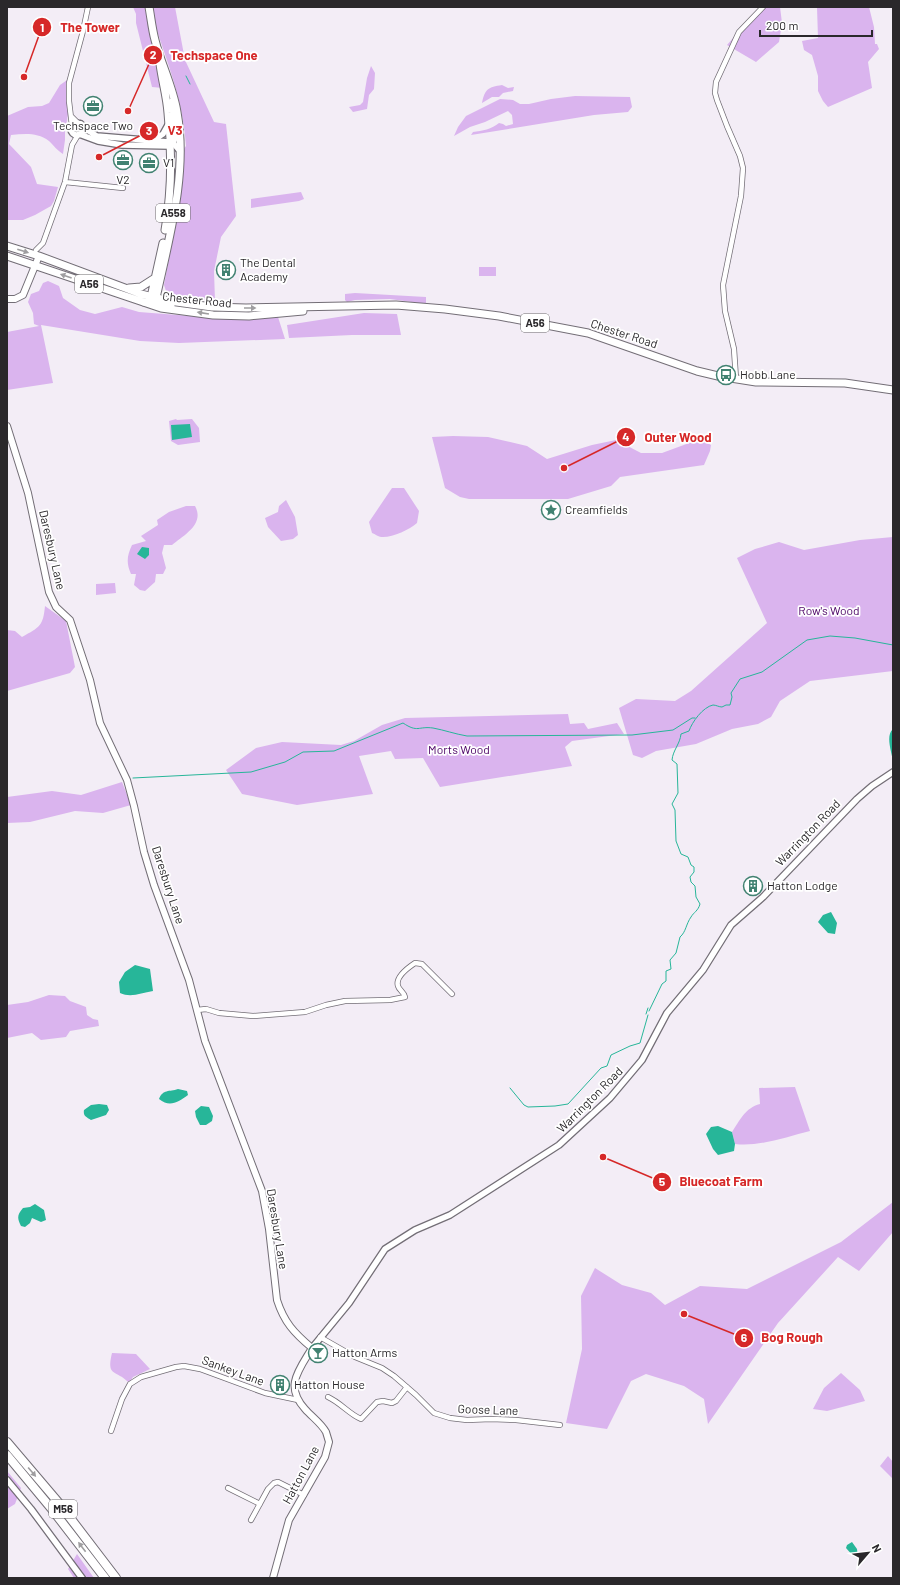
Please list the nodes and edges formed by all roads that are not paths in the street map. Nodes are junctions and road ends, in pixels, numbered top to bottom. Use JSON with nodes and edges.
{"nodes":[{"id":1,"x":88,"y":7,"type":"edge"},
{"id":2,"x":148,"y":7,"type":"edge"},
{"id":3,"x":763,"y":7,"type":"edge"},
{"id":4,"x":159,"y":54,"type":"junction"},
{"id":5,"x":172,"y":89,"type":"junction"},
{"id":6,"x":71,"y":116,"type":"junction"},
{"id":7,"x":169,"y":122,"type":"junction"},
{"id":8,"x":80,"y":124,"type":"junction"},
{"id":9,"x":72,"y":126,"type":"junction"},
{"id":10,"x":77,"y":134,"type":"junction"},
{"id":11,"x":152,"y":141,"type":"junction"},
{"id":12,"x":172,"y":144,"type":"junction"},
{"id":13,"x":156,"y":147,"type":"junction"},
{"id":14,"x":180,"y":151,"type":"junction"},
{"id":15,"x":171,"y":166,"type":"junction"},
{"id":16,"x":65,"y":182,"type":"junction"},
{"id":17,"x":114,"y":187,"type":"junction"},
{"id":18,"x":123,"y":188,"type":"dead end"},
{"id":19,"x":113,"y":193,"type":"dead end"},
{"id":20,"x":7,"y":246,"type":"edge"},
{"id":21,"x":38,"y":253,"type":"junction"},
{"id":22,"x":7,"y":256,"type":"edge"},
{"id":23,"x":35,"y":264,"type":"junction"},
{"id":24,"x":158,"y":276,"type":"junction"},
{"id":25,"x":122,"y":288,"type":"junction"},
{"id":26,"x":7,"y":299,"type":"edge"},
{"id":27,"x":154,"y":299,"type":"junction"},
{"id":28,"x":169,"y":301,"type":"junction"},
{"id":29,"x":143,"y":302,"type":"junction"},
{"id":30,"x":345,"y":306,"type":"junction"},
{"id":31,"x":189,"y":311,"type":"junction"},
{"id":32,"x":736,"y":379,"type":"junction"},
{"id":33,"x":893,"y":390,"type":"edge"},
{"id":34,"x":7,"y":426,"type":"edge"},
{"id":35,"x":893,"y":772,"type":"edge"},
{"id":36,"x":452,"y":994,"type":"dead end"},
{"id":37,"x":197,"y":1010,"type":"junction"},
{"id":38,"x":320,"y":1337,"type":"junction"},
{"id":39,"x":312,"y":1348,"type":"junction"},
{"id":40,"x":294,"y":1386,"type":"junction"},
{"id":41,"x":407,"y":1387,"type":"junction"},
{"id":42,"x":288,"y":1397,"type":"junction"},
{"id":43,"x":328,"y":1397,"type":"dead end"},
{"id":44,"x":298,"y":1400,"type":"junction"},
{"id":45,"x":560,"y":1425,"type":"dead end"},
{"id":46,"x":111,"y":1431,"type":"dead end"},
{"id":47,"x":7,"y":1442,"type":"edge"},
{"id":48,"x":7,"y":1455,"type":"edge"},
{"id":49,"x":7,"y":1480,"type":"edge"},
{"id":50,"x":228,"y":1488,"type":"dead end"},
{"id":51,"x":304,"y":1495,"type":"junction"},
{"id":52,"x":260,"y":1504,"type":"junction"},
{"id":53,"x":251,"y":1520,"type":"dead end"},
{"id":54,"x":82,"y":1578,"type":"edge"},
{"id":55,"x":105,"y":1578,"type":"edge"},
{"id":56,"x":116,"y":1578,"type":"edge"},
{"id":57,"x":273,"y":1578,"type":"edge"}],
"edges":[{"from":1,"to":6,"type":"street"},
{"from":2,"to":4,"type":"main road","number":"A558"},
{"from":3,"to":32,"type":"street"},
{"from":4,"to":5,"type":"main road","number":"A558"},
{"from":4,"to":7,"type":"main road","number":"A558"},
{"from":5,"to":12,"type":"street"},
{"from":5,"to":14,"type":"main road","number":"A558"},
{"from":6,"to":8,"type":"street"},
{"from":6,"to":9,"type":"street"},
{"from":7,"to":11,"type":"street"},
{"from":7,"to":12,"type":"main road","number":"A558"},
{"from":8,"to":9,"type":"street"},
{"from":8,"to":10,"type":"street"},
{"from":8,"to":11,"type":"street"},
{"from":9,"to":10,"type":"street"},
{"from":10,"to":13,"type":"street"},
{"from":10,"to":16,"type":"street"},
{"from":11,"to":12,"type":"street"},
{"from":12,"to":13,"type":"street"},
{"from":12,"to":14,"type":"street"},
{"from":12,"to":15,"type":"main road","number":"A558"},
{"from":13,"to":15,"type":"street"},
{"from":14,"to":24,"type":"main road","number":"A558"},
{"from":15,"to":24,"type":"main road","number":"A558"},
{"from":16,"to":17,"type":"street"},
{"from":16,"to":21,"type":"street"},
{"from":17,"to":18,"type":"street"},
{"from":17,"to":19,"type":"street"},
{"from":20,"to":21,"type":"main road","name":"Chester Road","number":"A56","one_way":true},
{"from":21,"to":23,"type":"main road"},
{"from":21,"to":25,"type":"main road","name":"Chester Road","number":"A56"},
{"from":22,"to":23,"type":"main road","name":"Chester Road","number":"A56"},
{"from":23,"to":26,"type":"main road"},
{"from":29,"to":23,"type":"main road","name":"Chester Road","number":"A56","one_way":true},
{"from":24,"to":25,"type":"main road"},
{"from":24,"to":27,"type":"main road","number":"A558"},
{"from":24,"to":28,"type":"main road","number":"A558"},
{"from":25,"to":27,"type":"main road","name":"Chester Road","number":"A56"},
{"from":27,"to":28,"type":"main road","name":"Chester Road","number":"A56"},
{"from":27,"to":29,"type":"main road","number":"A56"},
{"from":27,"to":31,"type":"main road","number":"A56"},
{"from":28,"to":30,"type":"main road","name":"Chester Road","number":"A56","one_way":true},
{"from":29,"to":31,"type":"main road","name":"Chester Road","number":"A56"},
{"from":30,"to":31,"type":"main road","name":"Chester Road","number":"A56","one_way":true},
{"from":30,"to":32,"type":"main road","name":"Chester Road","number":"A56"},
{"from":32,"to":33,"type":"main road","name":"Chester Road","number":"A56"},
{"from":34,"to":37,"type":"main road","name":"Daresbury Lane"},
{"from":35,"to":38,"type":"street","name":"Warrington Road"},
{"from":36,"to":37,"type":"street"},
{"from":37,"to":39,"type":"main road","name":"Daresbury Lane"},
{"from":38,"to":39,"type":"street","name":"Warrington Road"},
{"from":38,"to":41,"type":"street","name":"Goose Lane"},
{"from":39,"to":40,"type":"main road"},
{"from":40,"to":42,"type":"street"},
{"from":40,"to":44,"type":"main road","name":"Hatton Lane"},
{"from":41,"to":43,"type":"street"},
{"from":41,"to":45,"type":"street","name":"Goose Lane"},
{"from":42,"to":44,"type":"street","name":"Sankey Lane"},
{"from":42,"to":46,"type":"street","name":"Sankey Lane"},
{"from":44,"to":51,"type":"main road","name":"Hatton Lane"},
{"from":47,"to":56,"type":"highway","number":"M56","one_way":true},
{"from":55,"to":48,"type":"highway","number":"M56","one_way":true},
{"from":49,"to":54,"type":"street"},
{"from":50,"to":52,"type":"street"},
{"from":51,"to":52,"type":"street"},
{"from":51,"to":57,"type":"main road","name":"Hatton Lane"},
{"from":52,"to":53,"type":"street"}]}
